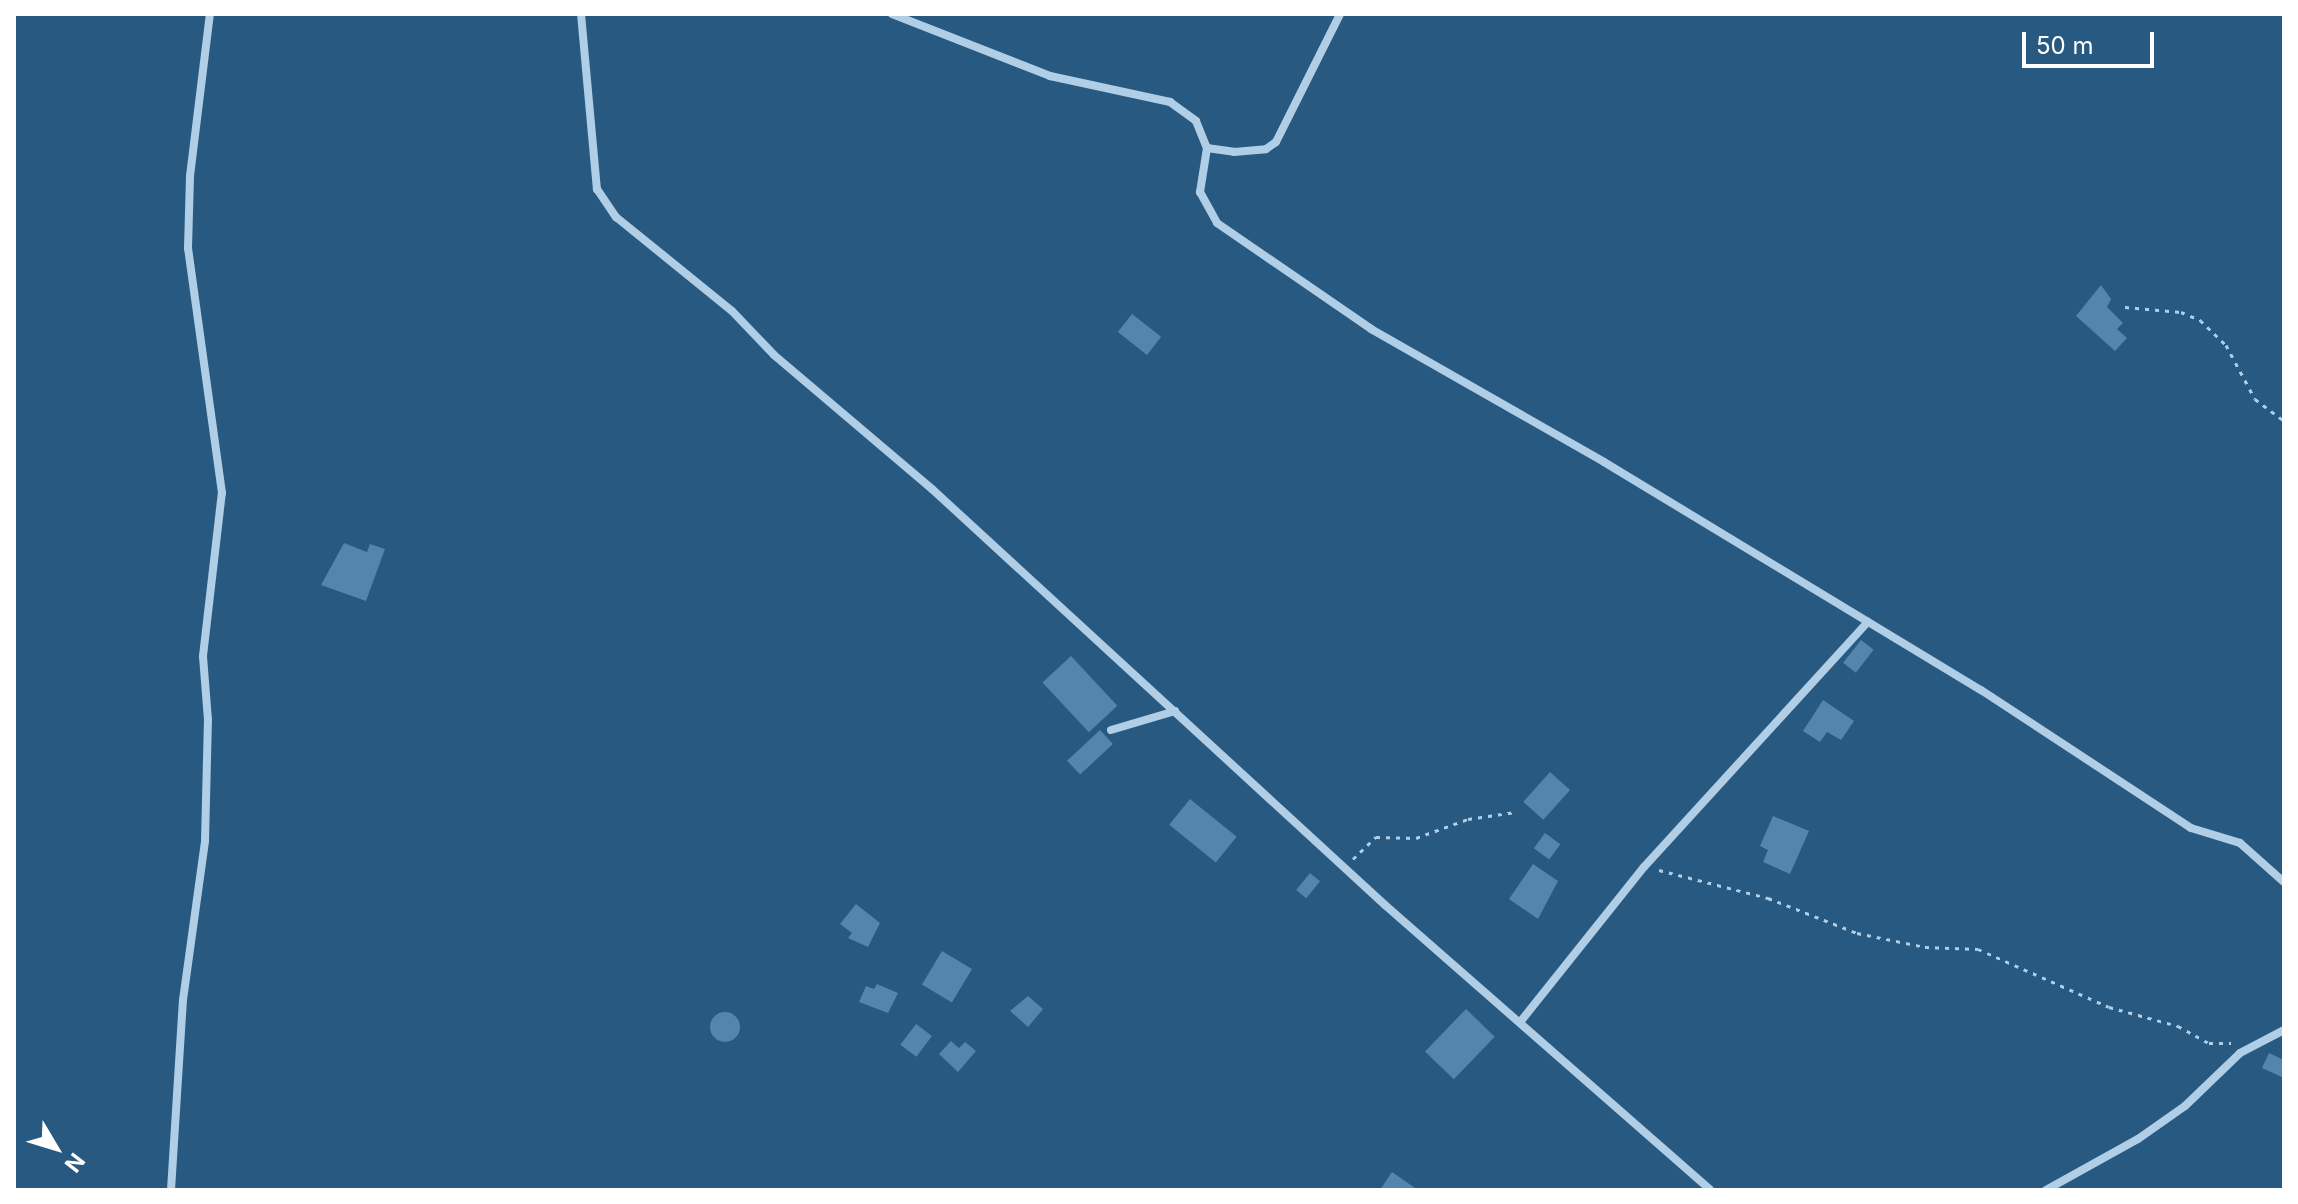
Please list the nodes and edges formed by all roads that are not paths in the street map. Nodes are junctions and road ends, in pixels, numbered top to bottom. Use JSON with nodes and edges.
{"nodes":[{"id":1,"x":210,"y":14,"type":"edge"},
{"id":2,"x":581,"y":14,"type":"edge"},
{"id":3,"x":892,"y":14,"type":"edge"},
{"id":4,"x":1340,"y":14,"type":"edge"},
{"id":5,"x":1207,"y":148,"type":"junction"},
{"id":6,"x":1868,"y":622,"type":"junction"},
{"id":7,"x":1175,"y":711,"type":"junction"},
{"id":8,"x":1111,"y":730,"type":"dead end"},
{"id":9,"x":2284,"y":882,"type":"edge"},
{"id":10,"x":1521,"y":1021,"type":"junction"},
{"id":11,"x":2284,"y":1030,"type":"edge"},
{"id":12,"x":171,"y":1190,"type":"edge"},
{"id":13,"x":1710,"y":1190,"type":"edge"},
{"id":14,"x":2046,"y":1190,"type":"edge"}],
"edges":[{"from":1,"to":12,"type":"street"},
{"from":2,"to":7,"type":"street"},
{"from":3,"to":5,"type":"street"},
{"from":4,"to":5,"type":"street"},
{"from":5,"to":6,"type":"street"},
{"from":6,"to":9,"type":"street"},
{"from":6,"to":10,"type":"street"},
{"from":7,"to":8,"type":"street"},
{"from":7,"to":10,"type":"street"},
{"from":10,"to":13,"type":"street"},
{"from":11,"to":14,"type":"street"}]}
